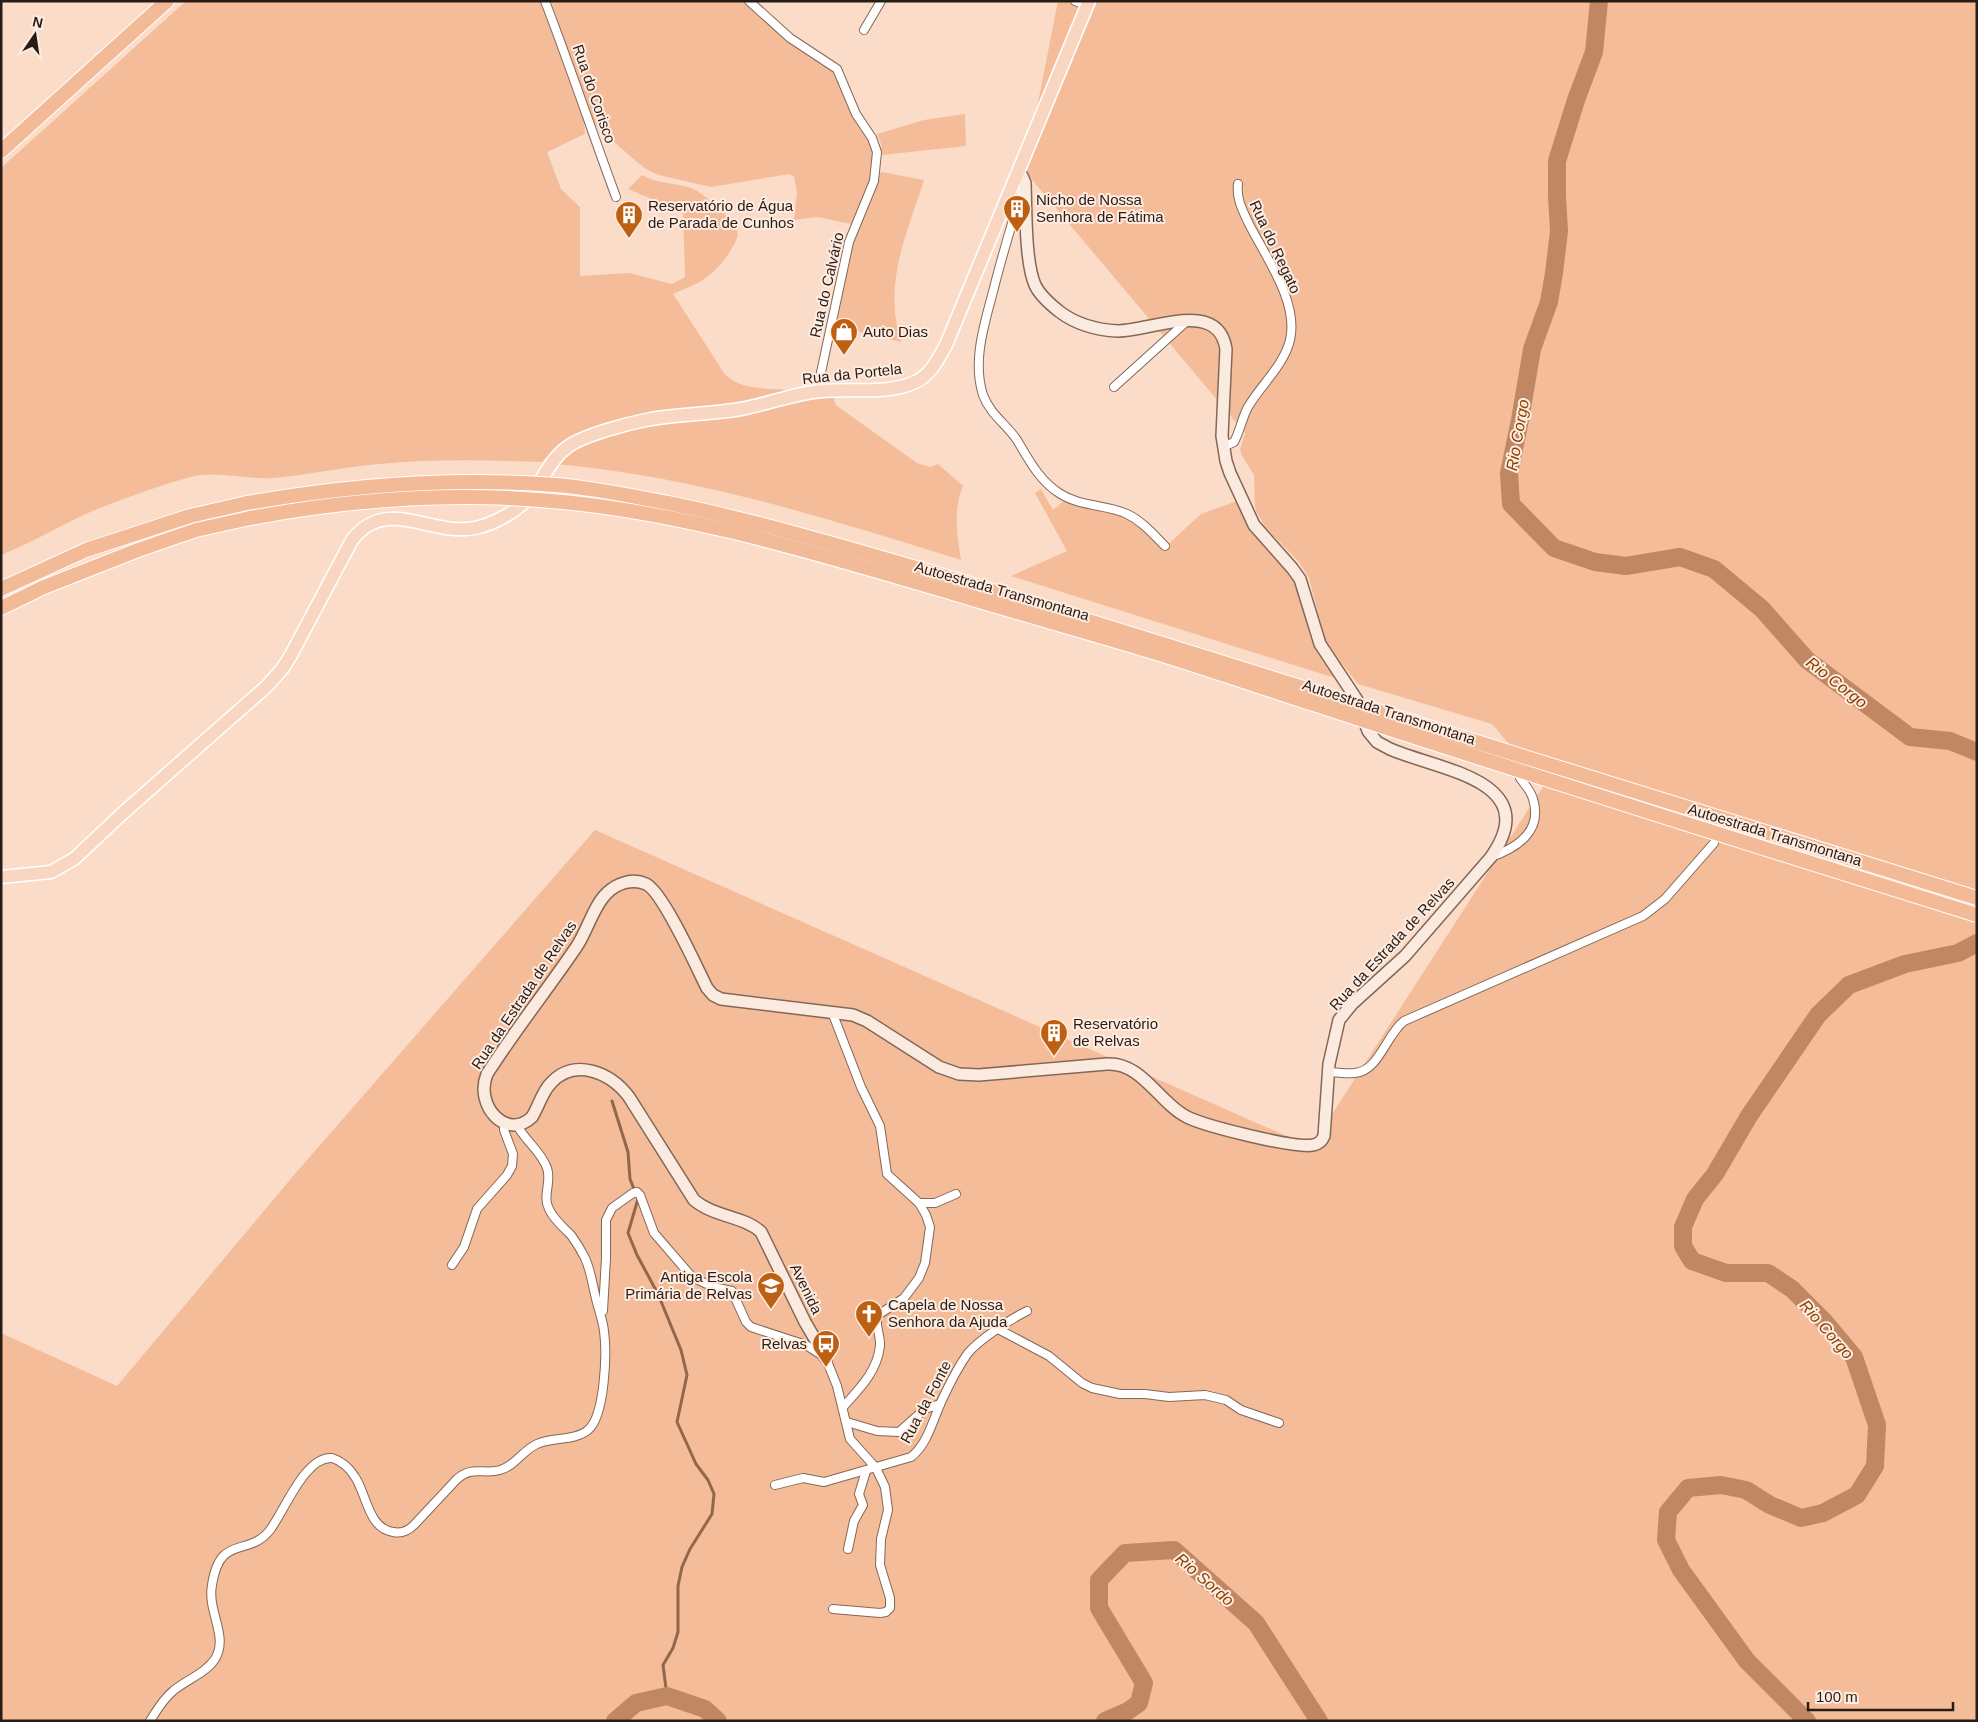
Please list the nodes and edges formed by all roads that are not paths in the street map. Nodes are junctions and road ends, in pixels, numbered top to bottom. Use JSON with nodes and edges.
{"nodes":[{"id":1,"x":156,"y":1,"type":"edge"},
{"id":2,"x":167,"y":1,"type":"edge"},
{"id":3,"x":545,"y":1,"type":"edge"},
{"id":4,"x":749,"y":1,"type":"edge"},
{"id":5,"x":881,"y":1,"type":"edge"},
{"id":6,"x":1084,"y":3,"type":"edge"},
{"id":7,"x":864,"y":30,"type":"dead end"},
{"id":8,"x":1,"y":140,"type":"edge"},
{"id":9,"x":1,"y":150,"type":"edge"},
{"id":10,"x":1021,"y":178,"type":"junction"},
{"id":11,"x":1238,"y":184,"type":"dead end"},
{"id":12,"x":616,"y":197,"type":"dead end"},
{"id":13,"x":1187,"y":321,"type":"junction"},
{"id":14,"x":1114,"y":387,"type":"dead end"},
{"id":15,"x":817,"y":391,"type":"junction"},
{"id":16,"x":1223,"y":447,"type":"junction"},
{"id":17,"x":1165,"y":546,"type":"dead end"},
{"id":18,"x":38,"y":572,"type":"junction"},
{"id":19,"x":1,"y":578,"type":"edge"},
{"id":20,"x":1,"y":589,"type":"edge"},
{"id":21,"x":1,"y":608,"type":"edge"},
{"id":22,"x":1520,"y":778,"type":"dead end"},
{"id":23,"x":1714,"y":844,"type":"dead end"},
{"id":24,"x":1491,"y":857,"type":"junction"},
{"id":25,"x":1,"y":877,"type":"edge"},
{"id":26,"x":1977,"y":898,"type":"edge"},
{"id":27,"x":1977,"y":915,"type":"edge"},
{"id":28,"x":832,"y":1012,"type":"junction"},
{"id":29,"x":1328,"y":1072,"type":"junction"},
{"id":30,"x":504,"y":1122,"type":"junction"},
{"id":31,"x":517,"y":1125,"type":"junction"},
{"id":32,"x":956,"y":1194,"type":"dead end"},
{"id":33,"x":919,"y":1203,"type":"junction"},
{"id":34,"x":452,"y":1265,"type":"dead end"},
{"id":35,"x":1028,"y":1311,"type":"dead end"},
{"id":36,"x":603,"y":1323,"type":"junction"},
{"id":37,"x":998,"y":1329,"type":"junction"},
{"id":38,"x":826,"y":1358,"type":"junction"},
{"id":39,"x":940,"y":1404,"type":"junction"},
{"id":40,"x":843,"y":1407,"type":"junction"},
{"id":41,"x":847,"y":1422,"type":"junction"},
{"id":42,"x":1279,"y":1423,"type":"dead end"},
{"id":43,"x":876,"y":1468,"type":"junction"},
{"id":44,"x":866,"y":1471,"type":"junction"},
{"id":45,"x":775,"y":1485,"type":"dead end"},
{"id":46,"x":848,"y":1550,"type":"dead end"},
{"id":47,"x":833,"y":1609,"type":"dead end"},
{"id":48,"x":150,"y":1721,"type":"edge"}],
"edges":[{"from":1,"to":8,"type":"highway"},
{"from":2,"to":9,"type":"highway"},
{"from":3,"to":12,"type":"street","name":"Rua do Corisco"},
{"from":4,"to":15,"type":"street","name":"Rua do Calvário"},
{"from":5,"to":7,"type":"street"},
{"from":6,"to":10,"type":"main road","name":"Rua da Portela"},
{"from":10,"to":13,"type":"street","name":"Rua da Estrada de Relvas"},
{"from":10,"to":15,"type":"main road","name":"Rua da Portela"},
{"from":10,"to":17,"type":"street"},
{"from":11,"to":16,"type":"street","name":"Rua do Regato"},
{"from":13,"to":14,"type":"street"},
{"from":13,"to":16,"type":"street","name":"Rua da Estrada de Relvas"},
{"from":15,"to":25,"type":"main road","name":"Rua da Portela"},
{"from":16,"to":24,"type":"street","name":"Rua da Estrada de Relvas"},
{"from":18,"to":19,"type":"highway"},
{"from":18,"to":20,"type":"highway","name":"Autoestrada Transmontana"},
{"from":18,"to":26,"type":"highway","name":"Autoestrada Transmontana","bridge":true},
{"from":21,"to":27,"type":"highway","name":"Autoestrada Transmontana","bridge":true},
{"from":22,"to":24,"type":"street"},
{"from":23,"to":29,"type":"street"},
{"from":24,"to":29,"type":"street","name":"Rua da Estrada de Relvas"},
{"from":28,"to":29,"type":"street","name":"Rua da Estrada de Relvas"},
{"from":28,"to":30,"type":"street","name":"Rua da Estrada de Relvas"},
{"from":28,"to":33,"type":"street"},
{"from":30,"to":31,"type":"street"},
{"from":30,"to":34,"type":"street"},
{"from":31,"to":36,"type":"street"},
{"from":31,"to":38,"type":"street","name":"Avenida"},
{"from":32,"to":33,"type":"street"},
{"from":33,"to":40,"type":"street"},
{"from":35,"to":37,"type":"street","name":"Rua da Fonte"},
{"from":36,"to":38,"type":"street"},
{"from":36,"to":48,"type":"street"},
{"from":37,"to":39,"type":"street","name":"Rua da Fonte"},
{"from":37,"to":42,"type":"street"},
{"from":38,"to":40,"type":"street","name":"Avenida"},
{"from":39,"to":41,"type":"street"},
{"from":39,"to":43,"type":"street","name":"Rua da Fonte"},
{"from":40,"to":41,"type":"street","name":"Avenida"},
{"from":41,"to":43,"type":"street","name":"Avenida"},
{"from":43,"to":44,"type":"street","name":"Rua da Fonte"},
{"from":43,"to":47,"type":"street","name":"Avenida"},
{"from":44,"to":45,"type":"street","name":"Rua da Fonte"},
{"from":44,"to":46,"type":"street"}]}
